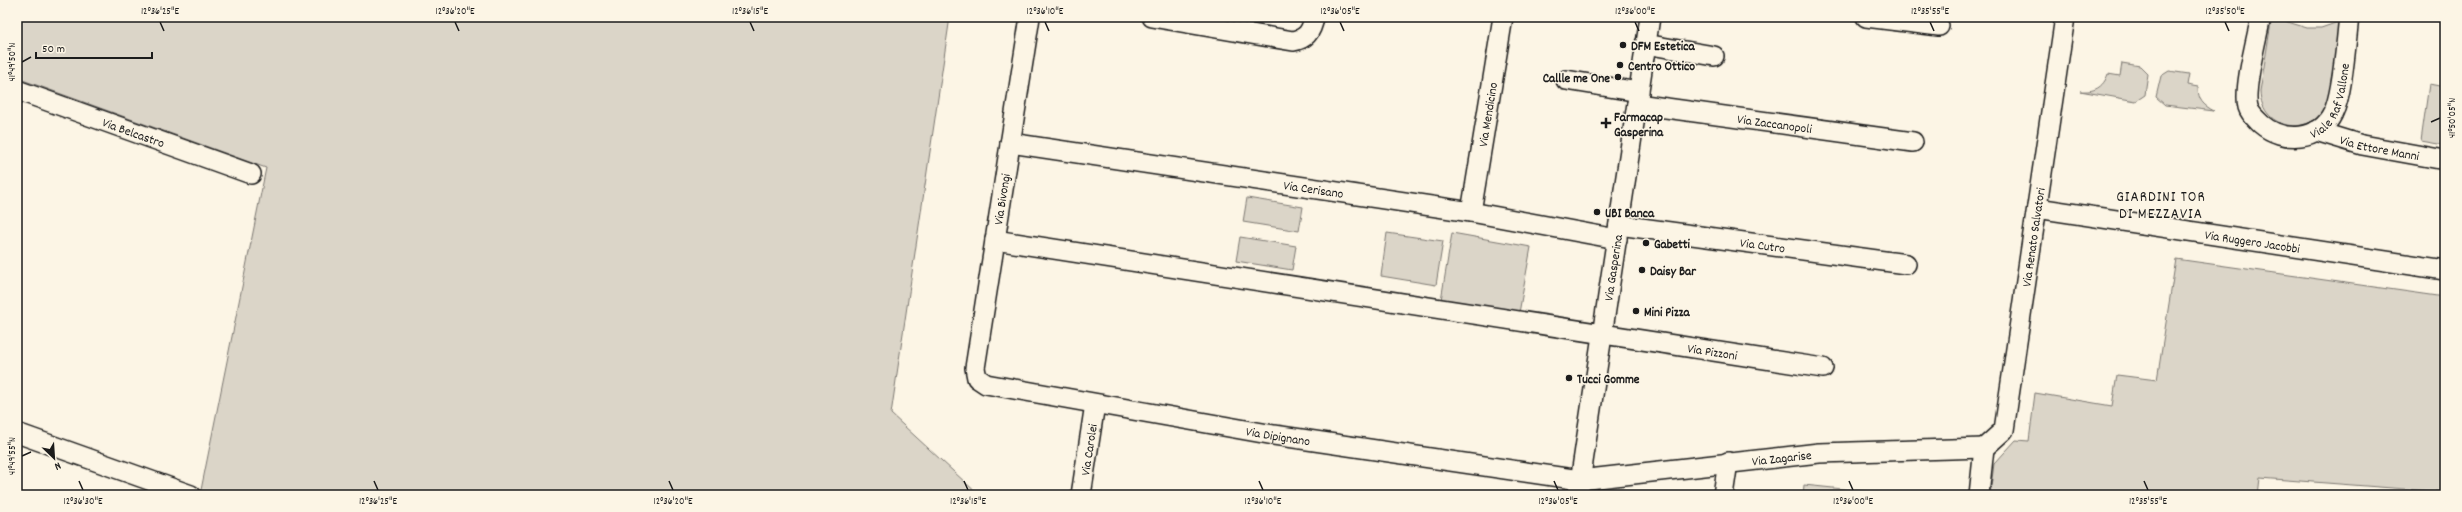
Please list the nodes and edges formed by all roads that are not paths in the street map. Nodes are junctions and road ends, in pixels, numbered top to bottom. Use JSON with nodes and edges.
{"nodes":[{"id":1,"x":1030,"y":17,"type":"edge"},
{"id":2,"x":1152,"y":17,"type":"edge"},
{"id":3,"x":1314,"y":17,"type":"edge"},
{"id":4,"x":1503,"y":17,"type":"edge"},
{"id":5,"x":1650,"y":17,"type":"edge"},
{"id":6,"x":1866,"y":17,"type":"edge"},
{"id":7,"x":2065,"y":17,"type":"edge"},
{"id":8,"x":2261,"y":17,"type":"edge"},
{"id":9,"x":2349,"y":17,"type":"edge"},
{"id":10,"x":1939,"y":26,"type":"dead end"},
{"id":11,"x":1646,"y":44,"type":"junction"},
{"id":12,"x":1714,"y":56,"type":"dead end"},
{"id":13,"x":1566,"y":80,"type":"dead end"},
{"id":14,"x":17,"y":90,"type":"edge"},
{"id":15,"x":1638,"y":98,"type":"junction"},
{"id":16,"x":2316,"y":131,"type":"junction"},
{"id":17,"x":1913,"y":142,"type":"dead end"},
{"id":18,"x":1010,"y":143,"type":"junction"},
{"id":19,"x":2445,"y":160,"type":"edge"},
{"id":20,"x":251,"y":174,"type":"dead end"},
{"id":21,"x":2037,"y":208,"type":"junction"},
{"id":22,"x":1471,"y":212,"type":"junction"},
{"id":23,"x":1618,"y":232,"type":"junction"},
{"id":24,"x":995,"y":240,"type":"junction"},
{"id":25,"x":1906,"y":264,"type":"dead end"},
{"id":26,"x":2445,"y":270,"type":"edge"},
{"id":27,"x":1602,"y":333,"type":"junction"},
{"id":28,"x":1823,"y":368,"type":"dead end"},
{"id":29,"x":979,"y":380,"type":"joint"},
{"id":30,"x":1095,"y":404,"type":"junction"},
{"id":31,"x":17,"y":433,"type":"edge"},
{"id":32,"x":1984,"y":448,"type":"junction"},
{"id":33,"x":1728,"y":462,"type":"junction"},
{"id":34,"x":1579,"y":488,"type":"edge"},
{"id":35,"x":191,"y":495,"type":"edge"},
{"id":36,"x":1081,"y":495,"type":"edge"},
{"id":37,"x":1723,"y":495,"type":"edge"},
{"id":38,"x":1979,"y":495,"type":"edge"}],
"edges":[{"from":1,"to":18,"type":"street","name":"Via Bivongi"},
{"from":2,"to":3,"type":"street"},
{"from":4,"to":22,"type":"street","name":"Via Mendicino"},
{"from":5,"to":11,"type":"street","name":"Via Gasperina"},
{"from":6,"to":10,"type":"street"},
{"from":7,"to":21,"type":"street","name":"Via Renato Salvatori"},
{"from":8,"to":16,"type":"street","name":"Viale Raf Vallone"},
{"from":9,"to":16,"type":"street","name":"Viale Raf Vallone"},
{"from":11,"to":12,"type":"street"},
{"from":11,"to":15,"type":"street","name":"Via Gasperina"},
{"from":13,"to":15,"type":"street","name":"Via Zaccanopoli"},
{"from":14,"to":20,"type":"street","name":"Via Belcastro"},
{"from":15,"to":17,"type":"street","name":"Via Zaccanopoli"},
{"from":15,"to":23,"type":"street","name":"Via Gasperina"},
{"from":16,"to":19,"type":"street","name":"Via Ettore Manni"},
{"from":18,"to":22,"type":"street","name":"Via Cerisano"},
{"from":18,"to":24,"type":"street","name":"Via Bivongi"},
{"from":21,"to":26,"type":"street","name":"Via Ruggero Jacobbi"},
{"from":21,"to":32,"type":"street","name":"Via Renato Salvatori"},
{"from":22,"to":23,"type":"street","name":"Via Cerisano"},
{"from":23,"to":25,"type":"street","name":"Via Cutro"},
{"from":23,"to":27,"type":"street","name":"Via Gasperina"},
{"from":24,"to":27,"type":"street"},
{"from":24,"to":29,"type":"street","name":"Via Bivongi"},
{"from":27,"to":28,"type":"street","name":"Via Pizzoni"},
{"from":27,"to":34,"type":"street","name":"Via Gasperina"},
{"from":29,"to":30,"type":"street","name":"Via Dipignano"},
{"from":30,"to":34,"type":"street","name":"Via Dipignano"},
{"from":30,"to":36,"type":"street","name":"Via Carolei"},
{"from":31,"to":35,"type":"street"},
{"from":32,"to":33,"type":"street","name":"Via Zagarise"},
{"from":32,"to":38,"type":"street"},
{"from":33,"to":34,"type":"street","name":"Via Zagarise"},
{"from":33,"to":37,"type":"street"}]}
